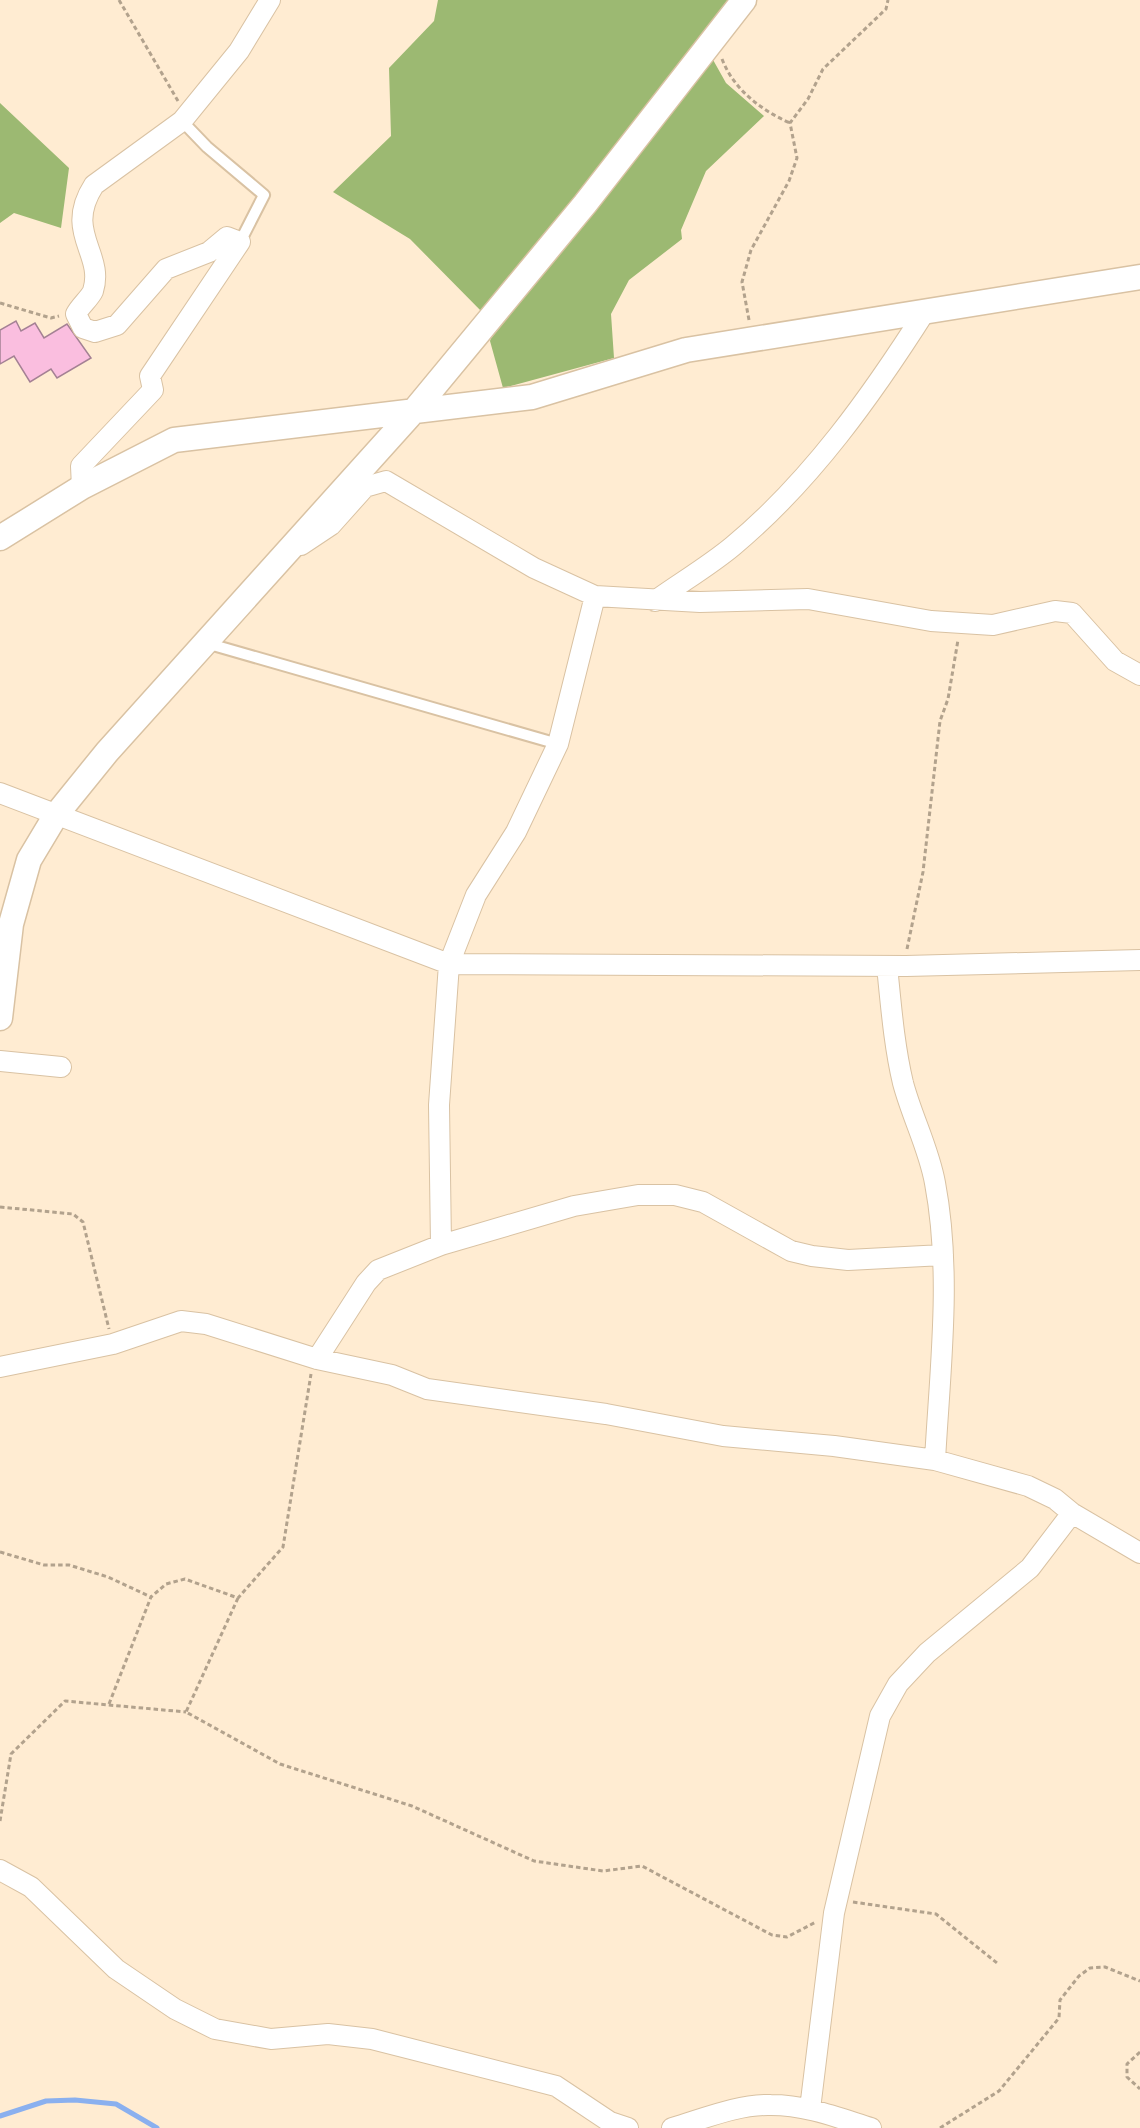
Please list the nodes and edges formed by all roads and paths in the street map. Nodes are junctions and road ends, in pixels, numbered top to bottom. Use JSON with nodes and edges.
{"nodes":[{"id":1,"x":119,"y":0,"type":"edge"},
{"id":2,"x":270,"y":0,"type":"edge"},
{"id":3,"x":744,"y":0,"type":"edge"},
{"id":4,"x":888,"y":0,"type":"edge"},
{"id":5,"x":715,"y":38,"type":"junction"},
{"id":6,"x":184,"y":118,"type":"junction"},
{"id":7,"x":790,"y":123,"type":"junction"},
{"id":8,"x":240,"y":242,"type":"junction"},
{"id":9,"x":1140,"y":277,"type":"edge"},
{"id":10,"x":0,"y":303,"type":"edge"},
{"id":11,"x":926,"y":310,"type":"junction"},
{"id":12,"x":76,"y":314,"type":"junction"},
{"id":13,"x":752,"y":339,"type":"junction"},
{"id":14,"x":412,"y":412,"type":"junction"},
{"id":15,"x":82,"y":487,"type":"junction"},
{"id":16,"x":0,"y":538,"type":"edge"},
{"id":17,"x":283,"y":556,"type":"junction"},
{"id":18,"x":595,"y":596,"type":"junction"},
{"id":19,"x":655,"y":601,"type":"junction"},
{"id":20,"x":961,"y":623,"type":"junction"},
{"id":21,"x":205,"y":643,"type":"junction"},
{"id":22,"x":1140,"y":675,"type":"edge"},
{"id":23,"x":558,"y":744,"type":"junction"},
{"id":24,"x":0,"y":793,"type":"edge"},
{"id":25,"x":56,"y":815,"type":"junction"},
{"id":26,"x":1140,"y":960,"type":"edge"},
{"id":27,"x":448,"y":964,"type":"junction"},
{"id":28,"x":896,"y":966,"type":"junction"},
{"id":29,"x":0,"y":1018,"type":"edge"},
{"id":30,"x":0,"y":1061,"type":"edge"},
{"id":31,"x":61,"y":1067,"type":"dead end"},
{"id":32,"x":0,"y":1206,"type":"edge"},
{"id":33,"x":441,"y":1245,"type":"junction"},
{"id":34,"x":943,"y":1255,"type":"junction"},
{"id":35,"x":113,"y":1344,"type":"junction"},
{"id":36,"x":317,"y":1359,"type":"junction"},
{"id":37,"x":0,"y":1367,"type":"edge"},
{"id":38,"x":935,"y":1460,"type":"junction"},
{"id":39,"x":1072,"y":1513,"type":"junction"},
{"id":40,"x":0,"y":1552,"type":"edge"},
{"id":41,"x":1140,"y":1553,"type":"edge"},
{"id":42,"x":151,"y":1597,"type":"junction"},
{"id":43,"x":238,"y":1598,"type":"junction"},
{"id":44,"x":109,"y":1704,"type":"junction"},
{"id":45,"x":186,"y":1712,"type":"junction"},
{"id":46,"x":0,"y":1821,"type":"edge"},
{"id":47,"x":0,"y":1870,"type":"edge"},
{"id":48,"x":835,"y":1906,"type":"junction"},
{"id":49,"x":998,"y":1963,"type":"dead end"},
{"id":50,"x":1140,"y":1981,"type":"edge"},
{"id":51,"x":1140,"y":2052,"type":"edge"},
{"id":52,"x":1140,"y":2089,"type":"edge"},
{"id":53,"x":810,"y":2109,"type":"junction"},
{"id":54,"x":628,"y":2128,"type":"edge"},
{"id":55,"x":672,"y":2128,"type":"edge"},
{"id":56,"x":871,"y":2128,"type":"edge"},
{"id":57,"x":940,"y":2128,"type":"edge"}],
"edges":[{"from":1,"to":6,"type":"path"},
{"from":2,"to":6,"type":"street"},
{"from":3,"to":5,"type":"street"},
{"from":4,"to":7,"type":"path"},
{"from":5,"to":7,"type":"path"},
{"from":5,"to":14,"type":"street"},
{"from":6,"to":8,"type":"lane"},
{"from":6,"to":12,"type":"street"},
{"from":7,"to":13,"type":"path"},
{"from":8,"to":12,"type":"street"},
{"from":8,"to":15,"type":"street"},
{"from":9,"to":11,"type":"street"},
{"from":10,"to":12,"type":"path"},
{"from":11,"to":13,"type":"street"},
{"from":11,"to":19,"type":"street"},
{"from":13,"to":14,"type":"street"},
{"from":14,"to":15,"type":"street"},
{"from":14,"to":17,"type":"street"},
{"from":15,"to":16,"type":"street"},
{"from":17,"to":18,"type":"street"},
{"from":17,"to":21,"type":"street"},
{"from":18,"to":19,"type":"street"},
{"from":18,"to":23,"type":"street"},
{"from":19,"to":20,"type":"street"},
{"from":20,"to":22,"type":"street"},
{"from":20,"to":28,"type":"path"},
{"from":21,"to":23,"type":"lane"},
{"from":21,"to":25,"type":"street"},
{"from":23,"to":27,"type":"street"},
{"from":24,"to":25,"type":"street"},
{"from":25,"to":27,"type":"street"},
{"from":25,"to":29,"type":"street"},
{"from":26,"to":28,"type":"street"},
{"from":27,"to":28,"type":"street"},
{"from":27,"to":33,"type":"street"},
{"from":28,"to":34,"type":"street"},
{"from":30,"to":31,"type":"street"},
{"from":32,"to":35,"type":"path"},
{"from":33,"to":34,"type":"street"},
{"from":33,"to":36,"type":"street"},
{"from":34,"to":38,"type":"street"},
{"from":35,"to":36,"type":"street"},
{"from":35,"to":37,"type":"street"},
{"from":36,"to":38,"type":"street"},
{"from":36,"to":43,"type":"path"},
{"from":38,"to":39,"type":"street"},
{"from":39,"to":41,"type":"street"},
{"from":39,"to":48,"type":"street"},
{"from":40,"to":42,"type":"path"},
{"from":42,"to":43,"type":"path"},
{"from":42,"to":44,"type":"path"},
{"from":43,"to":45,"type":"path"},
{"from":44,"to":45,"type":"path"},
{"from":44,"to":46,"type":"path"},
{"from":45,"to":48,"type":"path"},
{"from":47,"to":54,"type":"street"},
{"from":48,"to":49,"type":"path"},
{"from":48,"to":53,"type":"street"},
{"from":50,"to":57,"type":"path"},
{"from":51,"to":52,"type":"path"},
{"from":53,"to":55,"type":"street"},
{"from":53,"to":56,"type":"street"}]}
